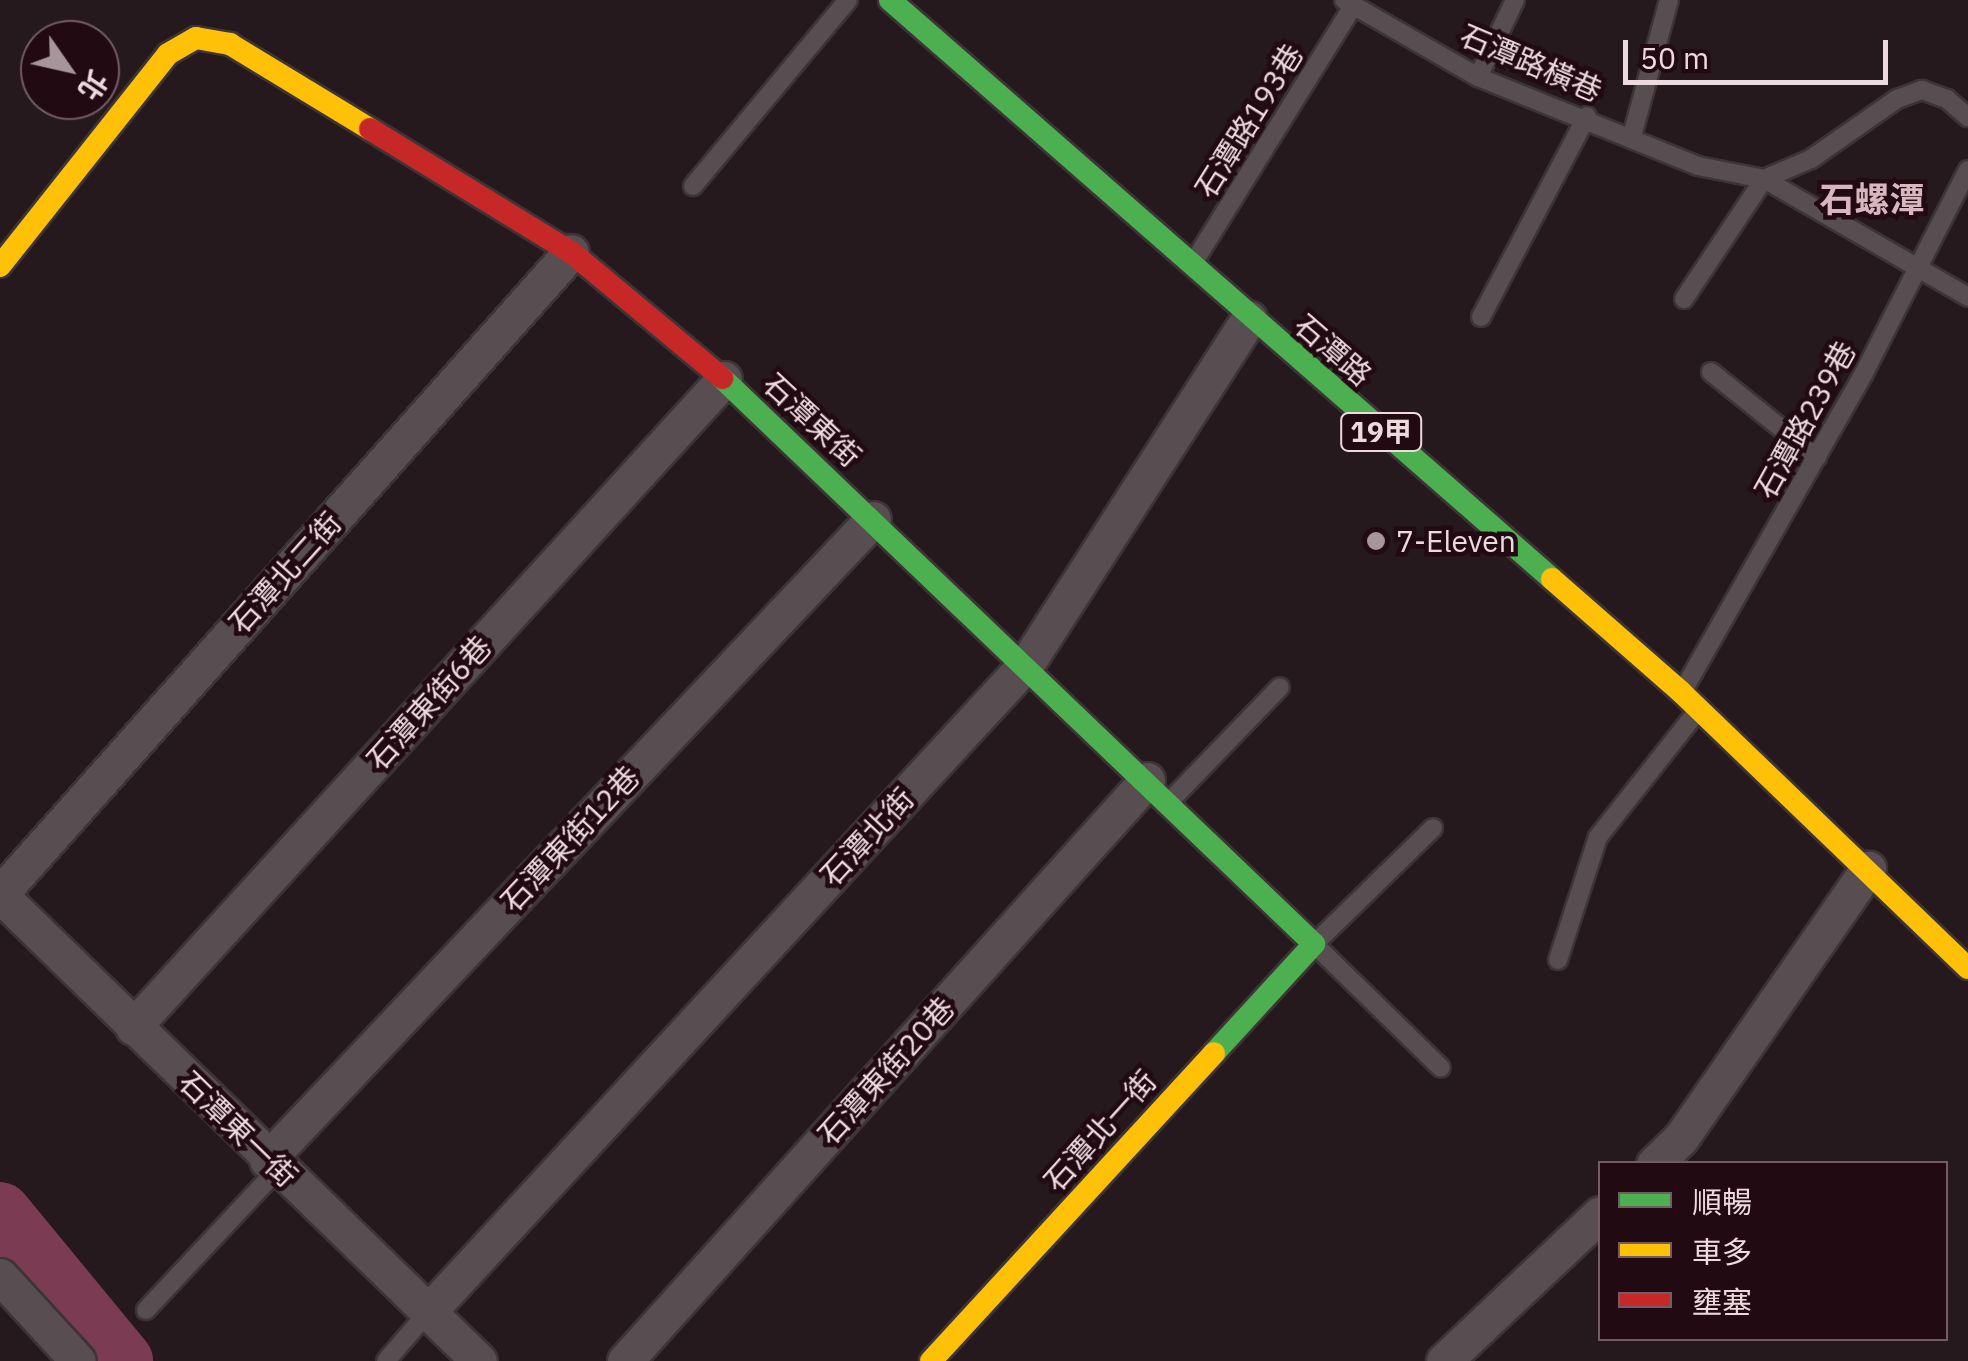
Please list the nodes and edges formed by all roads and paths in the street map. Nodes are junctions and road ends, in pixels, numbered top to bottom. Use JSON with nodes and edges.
{"nodes":[{"id":1,"x":848,"y":0,"type":"edge"},
{"id":2,"x":890,"y":0,"type":"edge"},
{"id":3,"x":1516,"y":0,"type":"edge"},
{"id":4,"x":1669,"y":0,"type":"edge"},
{"id":5,"x":1349,"y":3,"type":"edge"},
{"id":6,"x":1478,"y":76,"type":"junction"},
{"id":7,"x":1587,"y":116,"type":"junction"},
{"id":8,"x":1968,"y":117,"type":"edge"},
{"id":9,"x":1632,"y":136,"type":"junction"},
{"id":10,"x":1968,"y":170,"type":"edge"},
{"id":11,"x":1764,"y":178,"type":"junction"},
{"id":12,"x":694,"y":186,"type":"dead end"},
{"id":13,"x":571,"y":252,"type":"junction"},
{"id":14,"x":1192,"y":264,"type":"junction"},
{"id":15,"x":0,"y":266,"type":"edge"},
{"id":16,"x":1917,"y":270,"type":"junction"},
{"id":17,"x":1968,"y":297,"type":"edge"},
{"id":18,"x":1684,"y":299,"type":"dead end"},
{"id":19,"x":1481,"y":316,"type":"dead end"},
{"id":20,"x":1249,"y":318,"type":"junction"},
{"id":21,"x":1711,"y":372,"type":"dead end"},
{"id":22,"x":724,"y":380,"type":"junction"},
{"id":23,"x":1817,"y":457,"type":"junction"},
{"id":24,"x":873,"y":518,"type":"junction"},
{"id":25,"x":1027,"y":663,"type":"junction"},
{"id":26,"x":1280,"y":686,"type":"dead end"},
{"id":27,"x":1681,"y":692,"type":"junction"},
{"id":28,"x":1699,"y":709,"type":"junction"},
{"id":29,"x":1158,"y":791,"type":"junction"},
{"id":30,"x":1432,"y":828,"type":"dead end"},
{"id":31,"x":1868,"y":869,"type":"junction"},
{"id":32,"x":0,"y":894,"type":"edge"},
{"id":33,"x":1314,"y":944,"type":"junction"},
{"id":34,"x":1558,"y":960,"type":"dead end"},
{"id":35,"x":1968,"y":968,"type":"edge"},
{"id":36,"x":134,"y":1027,"type":"junction"},
{"id":37,"x":1441,"y":1068,"type":"dead end"},
{"id":38,"x":1657,"y":1161,"type":"edge"},
{"id":39,"x":272,"y":1164,"type":"junction"},
{"id":40,"x":1598,"y":1216,"type":"edge"},
{"id":41,"x":0,"y":1276,"type":"edge"},
{"id":42,"x":146,"y":1310,"type":"dead end"},
{"id":43,"x":428,"y":1312,"type":"junction"},
{"id":44,"x":78,"y":1361,"type":"edge"},
{"id":45,"x":386,"y":1361,"type":"edge"},
{"id":46,"x":479,"y":1361,"type":"edge"},
{"id":47,"x":626,"y":1361,"type":"edge"},
{"id":48,"x":931,"y":1361,"type":"edge"},
{"id":49,"x":1444,"y":1361,"type":"edge"}],
"edges":[{"from":1,"to":12,"type":"lane"},
{"from":2,"to":14,"type":"street","name":"石潭路","number":"19甲"},
{"from":3,"to":6,"type":"lane"},
{"from":4,"to":9,"type":"lane"},
{"from":5,"to":6,"type":"lane","name":"石潭路橫巷"},
{"from":5,"to":14,"type":"lane","name":"石潭路193巷"},
{"from":6,"to":7,"type":"lane","name":"石潭路橫巷"},
{"from":7,"to":9,"type":"lane","name":"石潭路橫巷"},
{"from":7,"to":19,"type":"lane"},
{"from":8,"to":11,"type":"lane"},
{"from":9,"to":11,"type":"lane","name":"石潭路橫巷"},
{"from":10,"to":16,"type":"lane","name":"石潭路239巷"},
{"from":11,"to":16,"type":"lane"},
{"from":11,"to":18,"type":"lane"},
{"from":13,"to":15,"type":"street","name":"石潭東街"},
{"from":13,"to":22,"type":"street","name":"石潭東街"},
{"from":13,"to":32,"type":"street","name":"石潭北二街"},
{"from":14,"to":20,"type":"street","name":"石潭路","number":"19甲"},
{"from":16,"to":17,"type":"lane"},
{"from":16,"to":23,"type":"lane","name":"石潭路239巷"},
{"from":20,"to":25,"type":"street","name":"石潭北街"},
{"from":20,"to":27,"type":"street","name":"石潭路","number":"19甲"},
{"from":21,"to":23,"type":"lane"},
{"from":22,"to":24,"type":"street","name":"石潭東街"},
{"from":22,"to":36,"type":"street","name":"石潭東街6巷"},
{"from":23,"to":27,"type":"lane","name":"石潭路239巷"},
{"from":24,"to":25,"type":"street","name":"石潭東街"},
{"from":24,"to":39,"type":"street","name":"石潭東街12巷"},
{"from":25,"to":29,"type":"street","name":"石潭東街"},
{"from":25,"to":43,"type":"street","name":"石潭北街"},
{"from":26,"to":29,"type":"lane"},
{"from":27,"to":28,"type":"street","name":"石潭路","number":"19甲"},
{"from":28,"to":31,"type":"street","name":"石潭路","number":"19甲"},
{"from":28,"to":34,"type":"lane"},
{"from":29,"to":33,"type":"street","name":"石潭東街"},
{"from":29,"to":47,"type":"street","name":"石潭東街20巷"},
{"from":30,"to":33,"type":"lane"},
{"from":31,"to":35,"type":"street","number":"19甲"},
{"from":31,"to":38,"type":"street"},
{"from":32,"to":36,"type":"street","name":"石潭東一街"},
{"from":33,"to":37,"type":"lane"},
{"from":33,"to":48,"type":"street","name":"石潭北一街"},
{"from":36,"to":39,"type":"street","name":"石潭東一街"},
{"from":39,"to":42,"type":"lane"},
{"from":39,"to":43,"type":"street","name":"石潭東一街"},
{"from":40,"to":49,"type":"street"},
{"from":41,"to":44,"type":"street"},
{"from":43,"to":45,"type":"lane"},
{"from":43,"to":46,"type":"street","name":"石潭東一街"}]}
